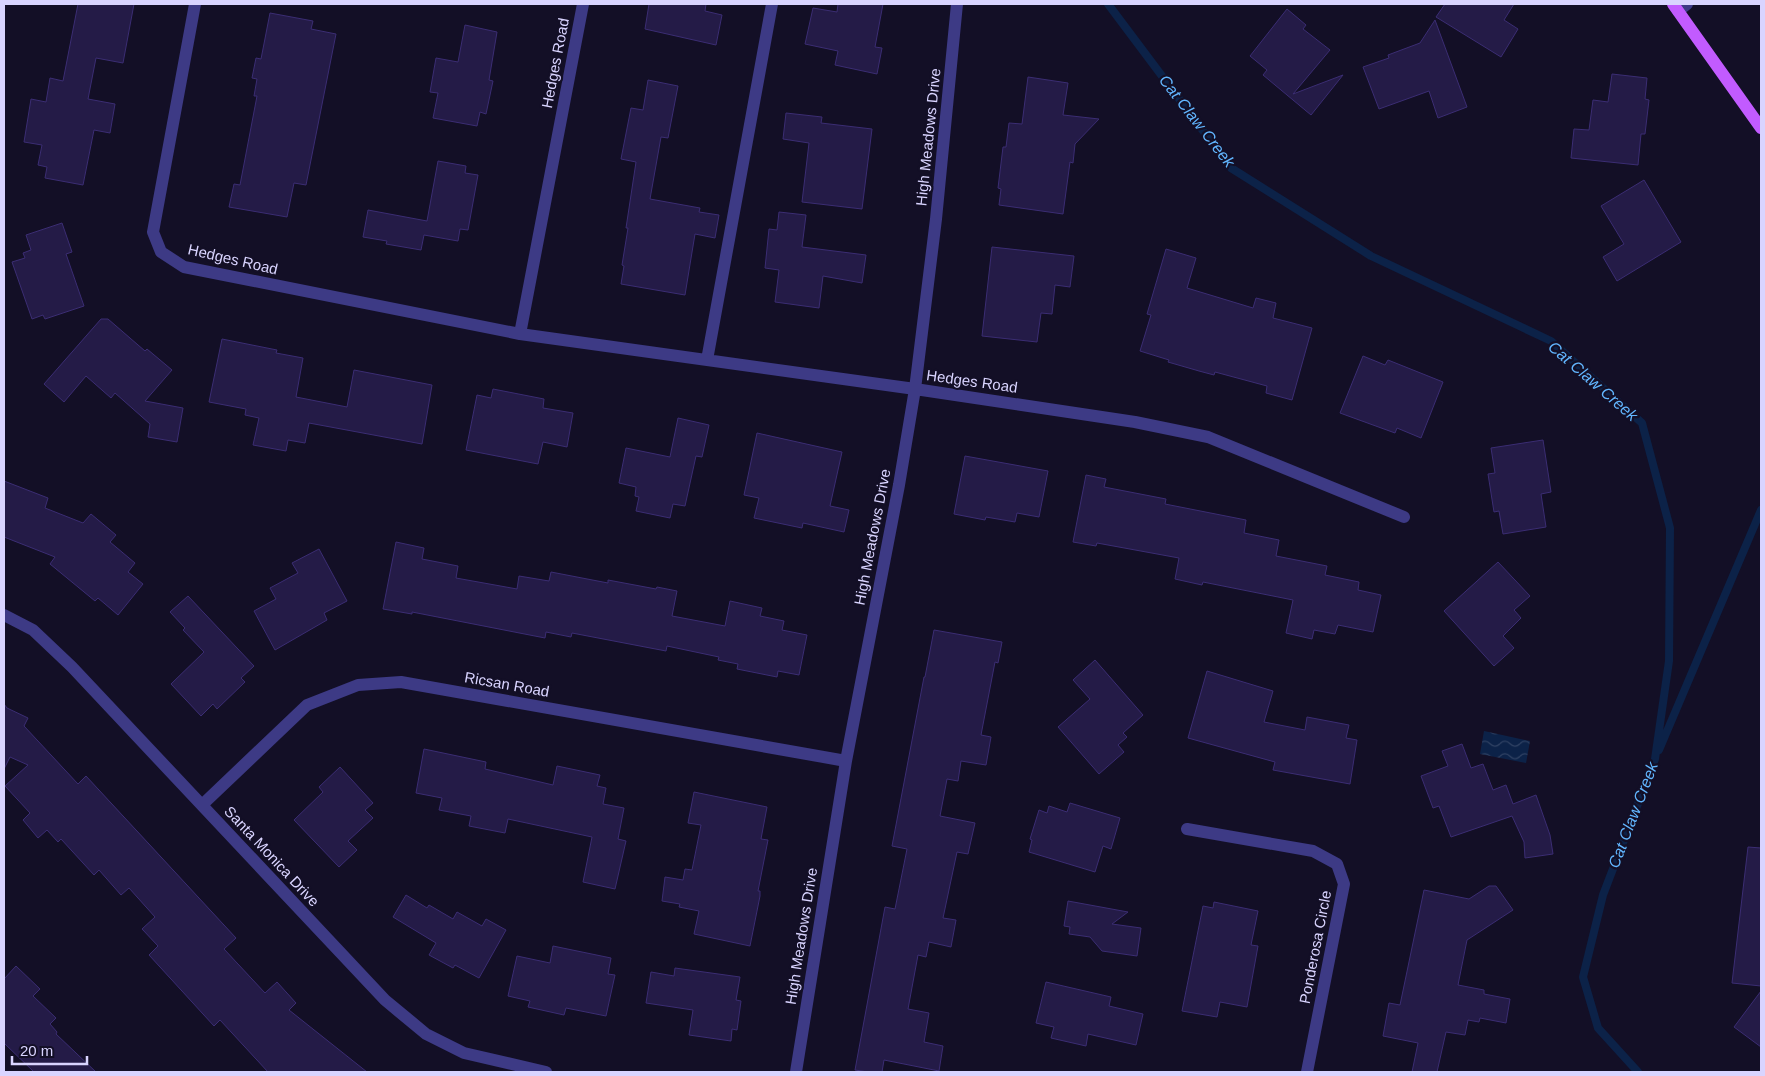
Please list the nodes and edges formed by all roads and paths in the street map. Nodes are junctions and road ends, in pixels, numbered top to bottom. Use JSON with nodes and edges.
{"nodes":[{"id":1,"x":195,"y":4,"type":"edge"},
{"id":2,"x":583,"y":4,"type":"edge"},
{"id":3,"x":772,"y":4,"type":"edge"},
{"id":4,"x":957,"y":4,"type":"edge"},
{"id":5,"x":1679,"y":6,"type":"edge"},
{"id":6,"x":1761,"y":128,"type":"edge"},
{"id":7,"x":520,"y":334,"type":"junction"},
{"id":8,"x":707,"y":360,"type":"junction"},
{"id":9,"x":915,"y":389,"type":"junction"},
{"id":10,"x":1404,"y":517,"type":"dead end"},
{"id":11,"x":4,"y":614,"type":"edge"},
{"id":12,"x":846,"y":761,"type":"junction"},
{"id":13,"x":202,"y":805,"type":"junction"},
{"id":14,"x":1187,"y":829,"type":"dead end"},
{"id":15,"x":546,"y":1072,"type":"edge"},
{"id":16,"x":796,"y":1072,"type":"edge"},
{"id":17,"x":1307,"y":1072,"type":"edge"}],
"edges":[{"from":1,"to":7,"type":"street","name":"Hedges Road"},
{"from":2,"to":7,"type":"street","name":"Hedges Road"},
{"from":3,"to":8,"type":"street"},
{"from":4,"to":9,"type":"street","name":"High Meadows Drive"},
{"from":5,"to":6,"type":"main road"},
{"from":7,"to":8,"type":"street","name":"Hedges Road"},
{"from":8,"to":9,"type":"street","name":"Hedges Road"},
{"from":9,"to":10,"type":"street","name":"Hedges Road"},
{"from":9,"to":12,"type":"street","name":"High Meadows Drive"},
{"from":11,"to":13,"type":"street","name":"Santa Monica Drive"},
{"from":12,"to":13,"type":"street","name":"Ricsan Road"},
{"from":12,"to":16,"type":"street","name":"High Meadows Drive"},
{"from":13,"to":15,"type":"street","name":"Santa Monica Drive"},
{"from":14,"to":17,"type":"street","name":"Ponderosa Circle"}]}
